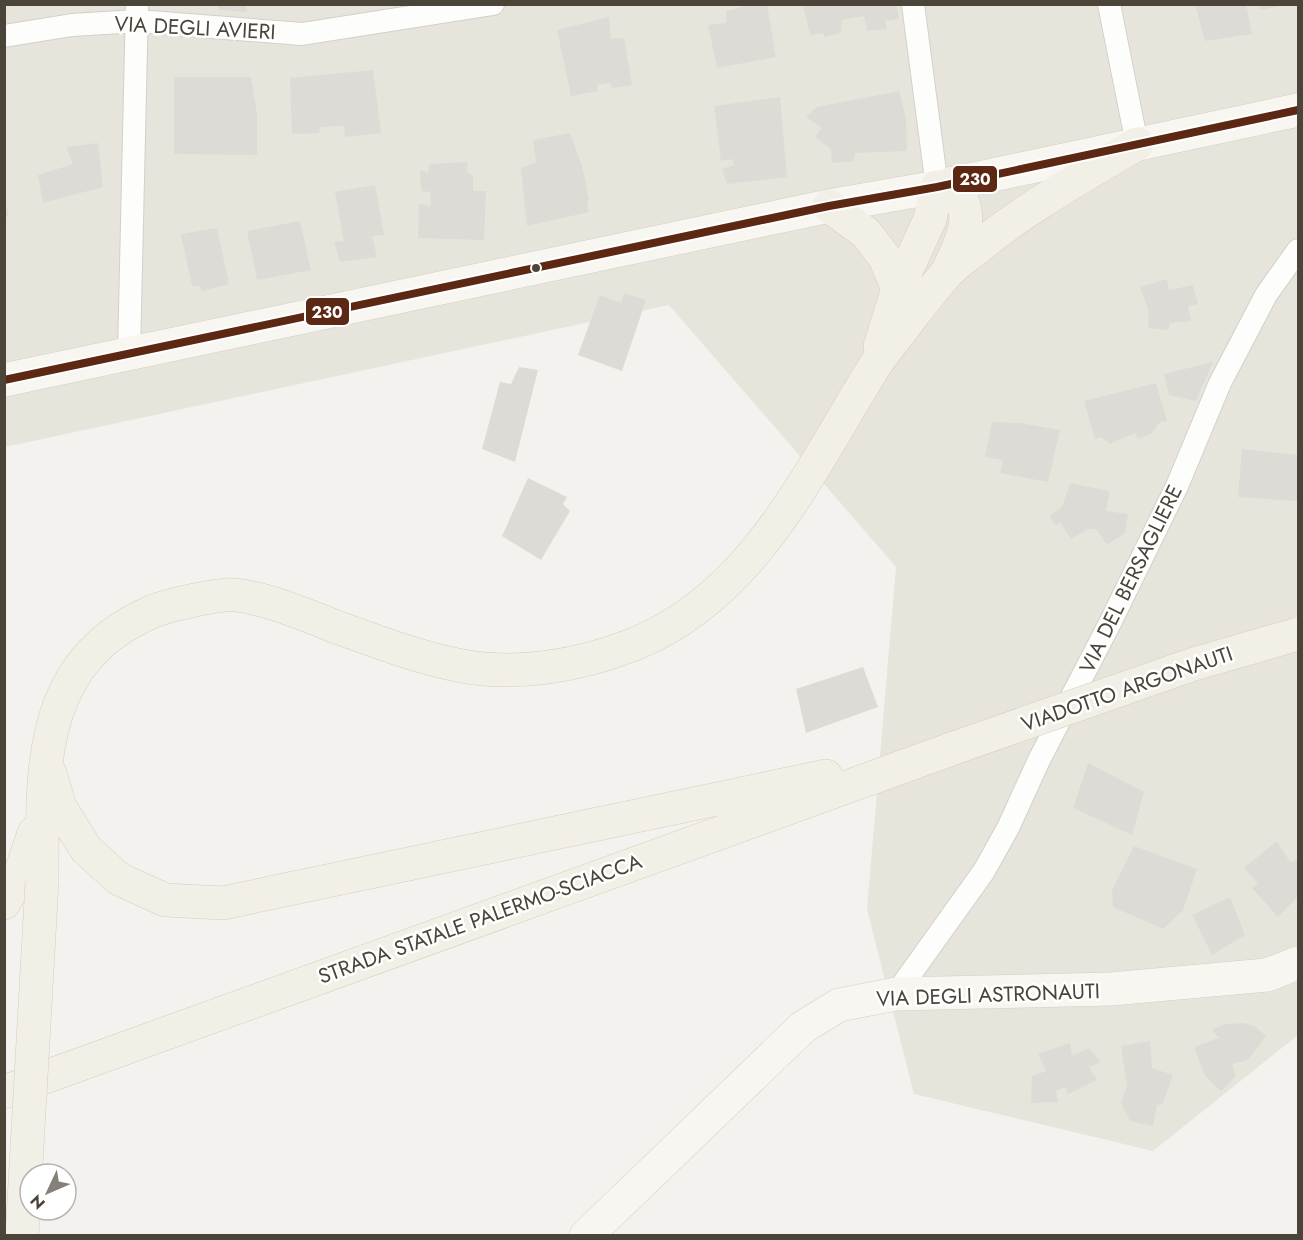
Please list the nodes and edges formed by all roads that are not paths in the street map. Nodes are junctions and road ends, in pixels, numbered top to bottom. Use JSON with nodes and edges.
{"nodes":[{"id":1,"x":493,"y":4,"type":"edge"},
{"id":2,"x":913,"y":4,"type":"edge"},
{"id":3,"x":1109,"y":4,"type":"edge"},
{"id":4,"x":137,"y":13,"type":"edge"},
{"id":5,"x":4,"y":36,"type":"edge"},
{"id":6,"x":1299,"y":110,"type":"edge"},
{"id":7,"x":1137,"y":144,"type":"junction"},
{"id":8,"x":945,"y":185,"type":"junction"},
{"id":9,"x":829,"y":206,"type":"junction"},
{"id":10,"x":1299,"y":250,"type":"edge"},
{"id":11,"x":949,"y":271,"type":"junction"},
{"id":12,"x":898,"y":289,"type":"junction"},
{"id":13,"x":129,"y":354,"type":"junction"},
{"id":14,"x":873,"y":367,"type":"junction"},
{"id":15,"x":4,"y":380,"type":"edge"},
{"id":16,"x":1299,"y":634,"type":"edge"},
{"id":17,"x":957,"y":747,"type":"junction"},
{"id":18,"x":45,"y":756,"type":"junction"},
{"id":19,"x":22,"y":888,"type":"edge"},
{"id":20,"x":1299,"y":963,"type":"edge"},
{"id":21,"x":896,"y":994,"type":"junction"},
{"id":22,"x":6,"y":1092,"type":"edge"},
{"id":23,"x":21,"y":1236,"type":"edge"},
{"id":24,"x":586,"y":1236,"type":"edge"}],
"edges":[{"from":1,"to":4,"type":"street","name":"VIA DEGLI AVIERI"},
{"from":2,"to":8,"type":"street"},
{"from":3,"to":7,"type":"street"},
{"from":4,"to":5,"type":"street","name":"VIA DEGLI AVIERI"},
{"from":4,"to":13,"type":"street"},
{"from":6,"to":7,"type":"main road"},
{"from":7,"to":8,"type":"main road"},
{"from":7,"to":11,"type":"main road"},
{"from":8,"to":9,"type":"main road"},
{"from":8,"to":11,"type":"main road"},
{"from":8,"to":12,"type":"main road"},
{"from":9,"to":12,"type":"main road"},
{"from":9,"to":13,"type":"main road"},
{"from":10,"to":21,"type":"street","name":"VIA DEL BERSAGLIERE"},
{"from":11,"to":14,"type":"main road"},
{"from":12,"to":14,"type":"main road"},
{"from":13,"to":15,"type":"main road"},
{"from":14,"to":18,"type":"main road"},
{"from":16,"to":17,"type":"main road","name":"VIADOTTO ARGONAUTI","bridge":true},
{"from":17,"to":18,"type":"main road"},
{"from":17,"to":22,"type":"main road","name":"STRADA STATALE PALERMO-SCIACCA"},
{"from":18,"to":19,"type":"main road"},
{"from":19,"to":23,"type":"main road","bridge":true},
{"from":20,"to":21,"type":"main road","name":"VIA DEGLI ASTRONAUTI"},
{"from":21,"to":24,"type":"main road","name":"VIA DEGLI ASTRONAUTI"}]}
